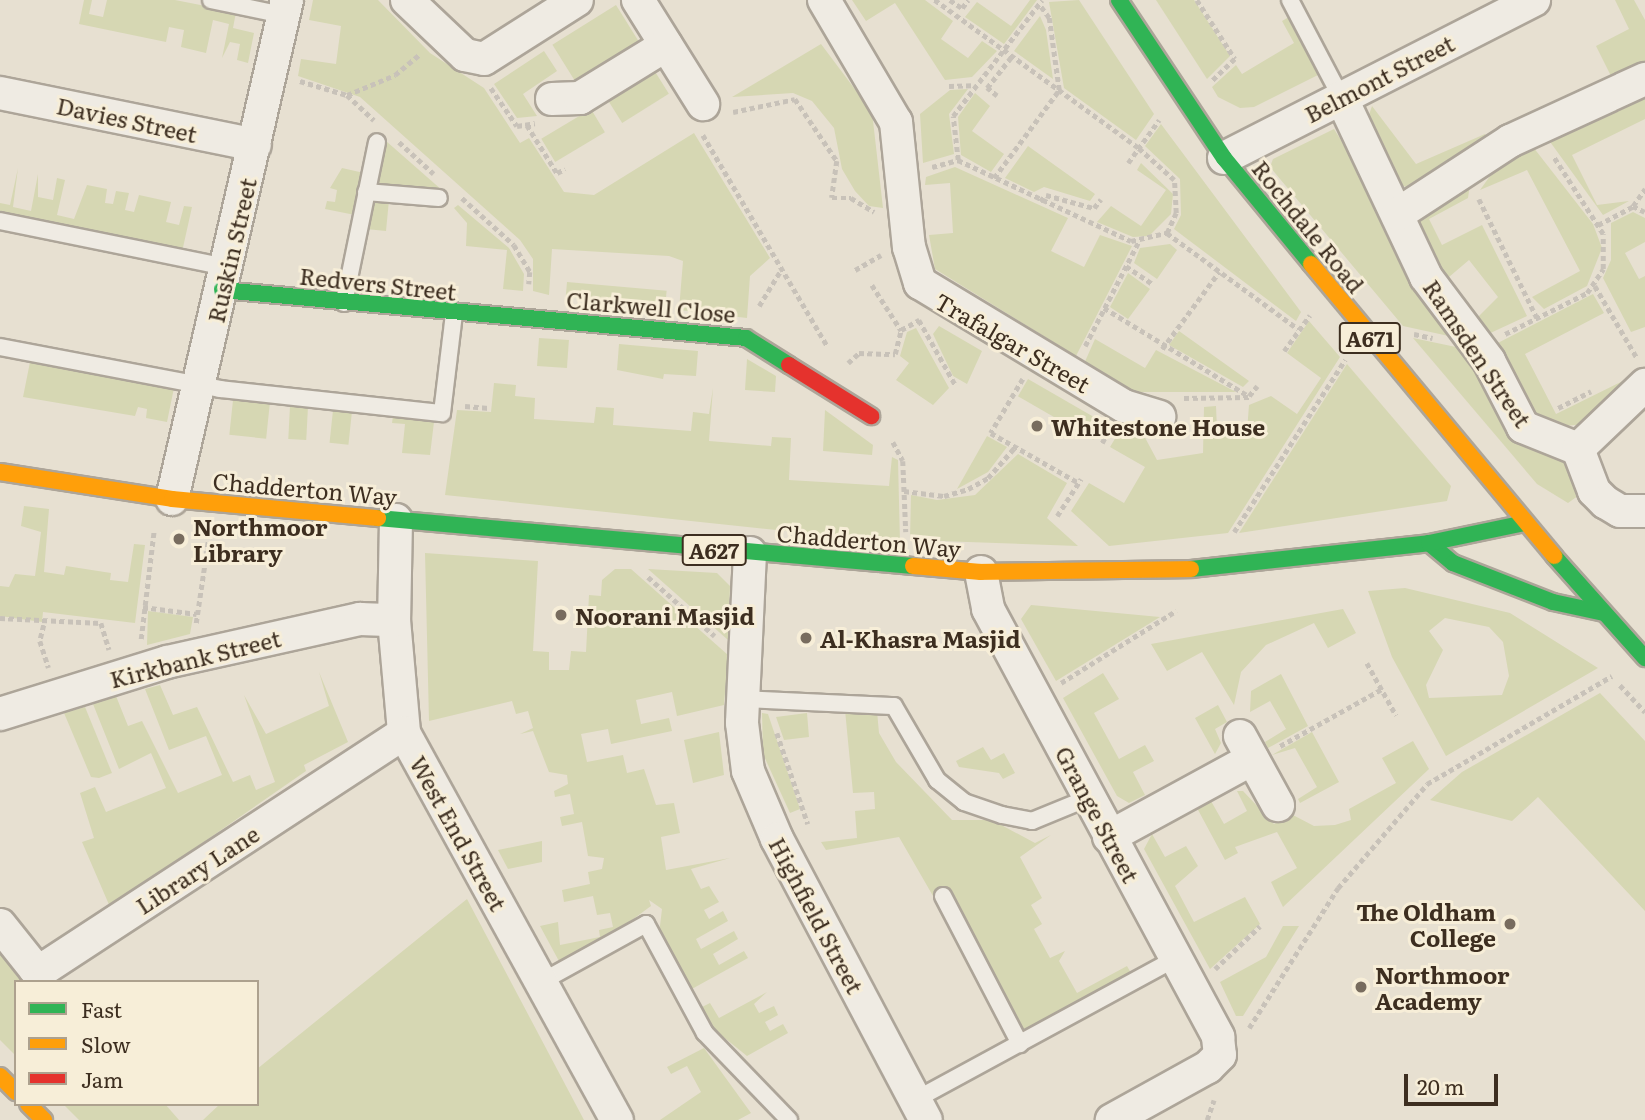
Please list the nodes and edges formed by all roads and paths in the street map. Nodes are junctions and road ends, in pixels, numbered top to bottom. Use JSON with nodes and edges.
{"nodes":[{"id":1,"x":211,"y":0,"type":"edge"},
{"id":2,"x":407,"y":0,"type":"edge"},
{"id":3,"x":577,"y":0,"type":"edge"},
{"id":4,"x":638,"y":0,"type":"edge"},
{"id":5,"x":824,"y":0,"type":"edge"},
{"id":6,"x":934,"y":0,"type":"edge"},
{"id":7,"x":950,"y":0,"type":"edge"},
{"id":8,"x":968,"y":0,"type":"edge"},
{"id":9,"x":1119,"y":0,"type":"edge"},
{"id":10,"x":1197,"y":0,"type":"edge"},
{"id":11,"x":1290,"y":0,"type":"edge"},
{"id":12,"x":1534,"y":0,"type":"edge"},
{"id":13,"x":1041,"y":2,"type":"edge"},
{"id":14,"x":285,"y":7,"type":"edge"},
{"id":15,"x":666,"y":46,"type":"junction"},
{"id":16,"x":1005,"y":51,"type":"junction"},
{"id":17,"x":423,"y":52,"type":"dead end"},
{"id":18,"x":1012,"y":56,"type":"junction"},
{"id":19,"x":1645,"y":79,"type":"edge"},
{"id":20,"x":487,"y":82,"type":"dead end"},
{"id":21,"x":974,"y":85,"type":"junction"},
{"id":22,"x":948,"y":86,"type":"dead end"},
{"id":23,"x":1206,"y":87,"type":"dead end"},
{"id":24,"x":1059,"y":90,"type":"junction"},
{"id":25,"x":0,"y":93,"type":"edge"},
{"id":26,"x":347,"y":95,"type":"dead end"},
{"id":27,"x":997,"y":96,"type":"dead end"},
{"id":28,"x":1341,"y":97,"type":"junction"},
{"id":29,"x":1186,"y":102,"type":"junction"},
{"id":30,"x":546,"y":111,"type":"joint"},
{"id":31,"x":711,"y":116,"type":"junction"},
{"id":32,"x":526,"y":125,"type":"junction"},
{"id":33,"x":1536,"y":128,"type":"junction"},
{"id":34,"x":377,"y":142,"type":"dead end"},
{"id":35,"x":254,"y":145,"type":"junction"},
{"id":36,"x":1138,"y":148,"type":"junction"},
{"id":37,"x":1490,"y":153,"type":"junction"},
{"id":38,"x":1224,"y":158,"type":"junction"},
{"id":39,"x":958,"y":160,"type":"junction"},
{"id":40,"x":1128,"y":163,"type":"dead end"},
{"id":41,"x":565,"y":169,"type":"dead end"},
{"id":42,"x":919,"y":171,"type":"dead end"},
{"id":43,"x":994,"y":178,"type":"junction"},
{"id":44,"x":1645,"y":190,"type":"edge"},
{"id":45,"x":366,"y":192,"type":"junction"},
{"id":46,"x":439,"y":198,"type":"dead end"},
{"id":47,"x":1101,"y":199,"type":"dead end"},
{"id":48,"x":1040,"y":201,"type":"junction"},
{"id":49,"x":1633,"y":206,"type":"junction"},
{"id":50,"x":1645,"y":212,"type":"edge"},
{"id":51,"x":1398,"y":214,"type":"junction"},
{"id":52,"x":889,"y":215,"type":"dead end"},
{"id":53,"x":0,"y":221,"type":"edge"},
{"id":54,"x":1598,"y":225,"type":"junction"},
{"id":55,"x":1167,"y":233,"type":"junction"},
{"id":56,"x":1139,"y":241,"type":"junction"},
{"id":57,"x":890,"y":249,"type":"dead end"},
{"id":58,"x":1126,"y":266,"type":"junction"},
{"id":59,"x":781,"y":270,"type":"junction"},
{"id":60,"x":855,"y":270,"type":"dead end"},
{"id":61,"x":1219,"y":272,"type":"junction"},
{"id":62,"x":224,"y":279,"type":"junction"},
{"id":63,"x":1153,"y":284,"type":"dead end"},
{"id":64,"x":872,"y":285,"type":"dead end"},
{"id":65,"x":1595,"y":286,"type":"junction"},
{"id":66,"x":1336,"y":296,"type":"junction"},
{"id":67,"x":344,"y":303,"type":"junction"},
{"id":68,"x":1104,"y":308,"type":"junction"},
{"id":69,"x":454,"y":314,"type":"junction"},
{"id":70,"x":530,"y":318,"type":"joint"},
{"id":71,"x":1537,"y":318,"type":"junction"},
{"id":72,"x":755,"y":321,"type":"dead end"},
{"id":73,"x":1298,"y":329,"type":"junction"},
{"id":74,"x":901,"y":330,"type":"junction"},
{"id":75,"x":1500,"y":336,"type":"dead end"},
{"id":76,"x":0,"y":347,"type":"edge"},
{"id":77,"x":1162,"y":349,"type":"junction"},
{"id":78,"x":1284,"y":351,"type":"dead end"},
{"id":79,"x":1083,"y":352,"type":"dead end"},
{"id":80,"x":873,"y":353,"type":"dead end"},
{"id":81,"x":1349,"y":353,"type":"dead end"},
{"id":82,"x":842,"y":369,"type":"dead end"},
{"id":83,"x":1027,"y":372,"type":"dead end"},
{"id":84,"x":1641,"y":376,"type":"edge"},
{"id":85,"x":200,"y":384,"type":"junction"},
{"id":86,"x":1603,"y":385,"type":"dead end"},
{"id":87,"x":956,"y":386,"type":"dead end"},
{"id":88,"x":1257,"y":386,"type":"dead end"},
{"id":89,"x":1250,"y":397,"type":"junction"},
{"id":90,"x":1170,"y":408,"type":"joint"},
{"id":91,"x":1558,"y":408,"type":"dead end"},
{"id":92,"x":871,"y":416,"type":"joint"},
{"id":93,"x":1015,"y":447,"type":"junction"},
{"id":94,"x":1578,"y":449,"type":"junction"},
{"id":95,"x":0,"y":472,"type":"edge"},
{"id":96,"x":904,"y":491,"type":"junction"},
{"id":97,"x":164,"y":508,"type":"junction"},
{"id":98,"x":1645,"y":511,"type":"edge"},
{"id":99,"x":1057,"y":516,"type":"dead end"},
{"id":100,"x":211,"y":520,"type":"dead end"},
{"id":101,"x":396,"y":520,"type":"junction"},
{"id":102,"x":1525,"y":523,"type":"junction"},
{"id":103,"x":1229,"y":539,"type":"dead end"},
{"id":104,"x":1429,"y":542,"type":"junction"},
{"id":105,"x":906,"y":547,"type":"dead end"},
{"id":106,"x":750,"y":553,"type":"junction"},
{"id":107,"x":642,"y":571,"type":"dead end"},
{"id":108,"x":981,"y":572,"type":"junction"},
{"id":109,"x":143,"y":607,"type":"junction"},
{"id":110,"x":1176,"y":611,"type":"dead end"},
{"id":111,"x":1604,"y":613,"type":"junction"},
{"id":112,"x":198,"y":614,"type":"junction"},
{"id":113,"x":0,"y":618,"type":"edge"},
{"id":114,"x":394,"y":620,"type":"junction"},
{"id":115,"x":44,"y":625,"type":"junction"},
{"id":116,"x":194,"y":638,"type":"dead end"},
{"id":117,"x":722,"y":643,"type":"dead end"},
{"id":118,"x":142,"y":651,"type":"dead end"},
{"id":119,"x":111,"y":657,"type":"dead end"},
{"id":120,"x":1645,"y":658,"type":"edge"},
{"id":121,"x":1367,"y":663,"type":"dead end"},
{"id":122,"x":52,"y":676,"type":"dead end"},
{"id":123,"x":1382,"y":689,"type":"junction"},
{"id":124,"x":1054,"y":690,"type":"dead end"},
{"id":125,"x":743,"y":699,"type":"junction"},
{"id":126,"x":1645,"y":712,"type":"edge"},
{"id":127,"x":0,"y":714,"type":"edge"},
{"id":128,"x":1396,"y":715,"type":"dead end"},
{"id":129,"x":774,"y":725,"type":"dead end"},
{"id":130,"x":404,"y":733,"type":"junction"},
{"id":131,"x":1253,"y":750,"type":"junction"},
{"id":132,"x":1088,"y":798,"type":"junction"},
{"id":133,"x":1278,"y":805,"type":"dead end"},
{"id":134,"x":1110,"y":836,"type":"junction"},
{"id":135,"x":812,"y":837,"type":"dead end"},
{"id":136,"x":943,"y":896,"type":"dead end"},
{"id":137,"x":0,"y":925,"type":"edge"},
{"id":138,"x":1260,"y":926,"type":"dead end"},
{"id":139,"x":1176,"y":958,"type":"junction"},
{"id":140,"x":1206,"y":975,"type":"dead end"},
{"id":141,"x":541,"y":982,"type":"junction"},
{"id":142,"x":1020,"y":1044,"type":"junction"},
{"id":143,"x":1220,"y":1055,"type":"junction"},
{"id":144,"x":0,"y":1076,"type":"edge"},
{"id":145,"x":14,"y":1090,"type":"edge"},
{"id":146,"x":1214,"y":1100,"type":"dead end"},
{"id":147,"x":30,"y":1106,"type":"edge"},
{"id":148,"x":920,"y":1110,"type":"edge"},
{"id":149,"x":44,"y":1120,"type":"edge"},
{"id":150,"x":617,"y":1120,"type":"edge"},
{"id":151,"x":789,"y":1120,"type":"edge"},
{"id":152,"x":1112,"y":1120,"type":"edge"},
{"id":153,"x":1207,"y":1120,"type":"edge"}],
"edges":[{"from":1,"to":14,"type":"lane"},
{"from":2,"to":3,"type":"street"},
{"from":4,"to":15,"type":"street"},
{"from":5,"to":90,"type":"street","name":"Trafalgar Street"},
{"from":6,"to":16,"type":"path"},
{"from":7,"to":8,"type":"path"},
{"from":9,"to":29,"type":"main road","name":"Rochdale Road","number":"A671"},
{"from":10,"to":23,"type":"path"},
{"from":11,"to":28,"type":"lane"},
{"from":12,"to":28,"type":"street","name":"Belmont Street"},
{"from":13,"to":16,"type":"path"},
{"from":13,"to":24,"type":"path"},
{"from":14,"to":35,"type":"street","name":"Ruskin Street"},
{"from":15,"to":30,"type":"street"},
{"from":15,"to":31,"type":"street"},
{"from":16,"to":18,"type":"path"},
{"from":16,"to":21,"type":"path"},
{"from":17,"to":26,"type":"path"},
{"from":18,"to":24,"type":"path"},
{"from":18,"to":27,"type":"path"},
{"from":19,"to":33,"type":"street"},
{"from":20,"to":32,"type":"path"},
{"from":21,"to":22,"type":"path"},
{"from":21,"to":39,"type":"path"},
{"from":24,"to":36,"type":"path"},
{"from":24,"to":43,"type":"path"},
{"from":25,"to":35,"type":"street","name":"Davies Street"},
{"from":28,"to":38,"type":"street","name":"Belmont Street"},
{"from":28,"to":51,"type":"street","name":"Ramsden Street"},
{"from":29,"to":36,"type":"path"},
{"from":29,"to":38,"type":"main road","name":"Rochdale Road","number":"A671"},
{"from":30,"to":32,"type":"path"},
{"from":31,"to":52,"type":"path"},
{"from":31,"to":59,"type":"path"},
{"from":32,"to":41,"type":"path"},
{"from":33,"to":37,"type":"street"},
{"from":33,"to":54,"type":"path"},
{"from":34,"to":45,"type":"lane"},
{"from":35,"to":62,"type":"street","name":"Ruskin Street"},
{"from":36,"to":40,"type":"path"},
{"from":36,"to":55,"type":"path"},
{"from":37,"to":51,"type":"street"},
{"from":37,"to":71,"type":"path"},
{"from":38,"to":66,"type":"main road","name":"Rochdale Road","number":"A671"},
{"from":39,"to":42,"type":"path"},
{"from":39,"to":43,"type":"path"},
{"from":43,"to":48,"type":"path"},
{"from":44,"to":49,"type":"path"},
{"from":45,"to":46,"type":"lane"},
{"from":45,"to":67,"type":"lane"},
{"from":47,"to":48,"type":"path"},
{"from":48,"to":56,"type":"path"},
{"from":49,"to":50,"type":"path"},
{"from":49,"to":54,"type":"path"},
{"from":51,"to":94,"type":"street","name":"Ramsden Street"},
{"from":53,"to":62,"type":"lane"},
{"from":54,"to":65,"type":"path"},
{"from":55,"to":56,"type":"path"},
{"from":55,"to":61,"type":"path"},
{"from":56,"to":58,"type":"path"},
{"from":57,"to":60,"type":"path"},
{"from":58,"to":63,"type":"path"},
{"from":58,"to":68,"type":"path"},
{"from":59,"to":72,"type":"path"},
{"from":59,"to":82,"type":"path"},
{"from":61,"to":73,"type":"path"},
{"from":61,"to":77,"type":"path"},
{"from":62,"to":67,"type":"main road","name":"Redvers Street"},
{"from":62,"to":85,"type":"street","name":"Ruskin Street"},
{"from":64,"to":74,"type":"path"},
{"from":65,"to":71,"type":"path"},
{"from":65,"to":84,"type":"path"},
{"from":66,"to":73,"type":"path"},
{"from":66,"to":102,"type":"main road","name":"Rochdale Road","number":"A671"},
{"from":67,"to":69,"type":"main road","name":"Redvers Street"},
{"from":68,"to":77,"type":"path"},
{"from":68,"to":79,"type":"path"},
{"from":69,"to":70,"type":"main road","name":"Redvers Street"},
{"from":69,"to":85,"type":"lane"},
{"from":70,"to":92,"type":"main road","name":"Clarkwell Close"},
{"from":71,"to":75,"type":"path"},
{"from":73,"to":78,"type":"path"},
{"from":74,"to":80,"type":"path"},
{"from":74,"to":87,"type":"path"},
{"from":76,"to":85,"type":"lane"},
{"from":77,"to":89,"type":"path"},
{"from":81,"to":103,"type":"path"},
{"from":83,"to":93,"type":"path"},
{"from":84,"to":94,"type":"street"},
{"from":85,"to":97,"type":"street","name":"Ruskin Street"},
{"from":86,"to":91,"type":"path"},
{"from":88,"to":89,"type":"path"},
{"from":89,"to":90,"type":"path"},
{"from":92,"to":96,"type":"path"},
{"from":93,"to":96,"type":"path"},
{"from":93,"to":99,"type":"path"},
{"from":94,"to":98,"type":"street"},
{"from":95,"to":97,"type":"main road","name":"Chadderton Way","number":"A627"},
{"from":96,"to":105,"type":"path"},
{"from":97,"to":101,"type":"main road","name":"Chadderton Way","number":"A627"},
{"from":97,"to":109,"type":"path"},
{"from":100,"to":112,"type":"path"},
{"from":101,"to":106,"type":"main road","name":"Chadderton Way","number":"A627"},
{"from":101,"to":114,"type":"street","name":"West End Street"},
{"from":102,"to":104,"type":"main road","name":"Chadderton Way"},
{"from":102,"to":111,"type":"main road","name":"Rochdale Road","number":"A671"},
{"from":104,"to":108,"type":"main road","name":"Chadderton Way","number":"A627"},
{"from":104,"to":111,"type":"main road"},
{"from":106,"to":108,"type":"main road","name":"Chadderton Way","number":"A627"},
{"from":106,"to":125,"type":"street","name":"Highfield Street"},
{"from":107,"to":117,"type":"path"},
{"from":108,"to":132,"type":"street","name":"Grange Street"},
{"from":109,"to":112,"type":"path"},
{"from":109,"to":118,"type":"path"},
{"from":110,"to":124,"type":"path"},
{"from":111,"to":120,"type":"main road","name":"Rochdale Road","number":"A671"},
{"from":112,"to":116,"type":"path"},
{"from":113,"to":115,"type":"path"},
{"from":114,"to":127,"type":"street","name":"Kirkbank Street"},
{"from":114,"to":130,"type":"street","name":"West End Street"},
{"from":115,"to":119,"type":"path"},
{"from":115,"to":122,"type":"path"},
{"from":121,"to":123,"type":"path"},
{"from":123,"to":128,"type":"path"},
{"from":123,"to":131,"type":"path"},
{"from":125,"to":132,"type":"lane"},
{"from":125,"to":148,"type":"street","name":"Highfield Street"},
{"from":126,"to":143,"type":"path"},
{"from":129,"to":135,"type":"path"},
{"from":130,"to":137,"type":"street","name":"Library Lane"},
{"from":130,"to":141,"type":"street","name":"West End Street"},
{"from":131,"to":133,"type":"street"},
{"from":131,"to":134,"type":"street"},
{"from":132,"to":134,"type":"street","name":"Grange Street"},
{"from":134,"to":139,"type":"street","name":"Grange Street"},
{"from":136,"to":142,"type":"lane"},
{"from":138,"to":140,"type":"path"},
{"from":139,"to":142,"type":"lane"},
{"from":139,"to":143,"type":"street","name":"Grange Street"},
{"from":141,"to":150,"type":"street","name":"West End Street"},
{"from":141,"to":151,"type":"lane"},
{"from":142,"to":148,"type":"lane"},
{"from":143,"to":152,"type":"street"},
{"from":144,"to":145,"type":"main road"},
{"from":146,"to":153,"type":"path"},
{"from":147,"to":149,"type":"main road"}]}
